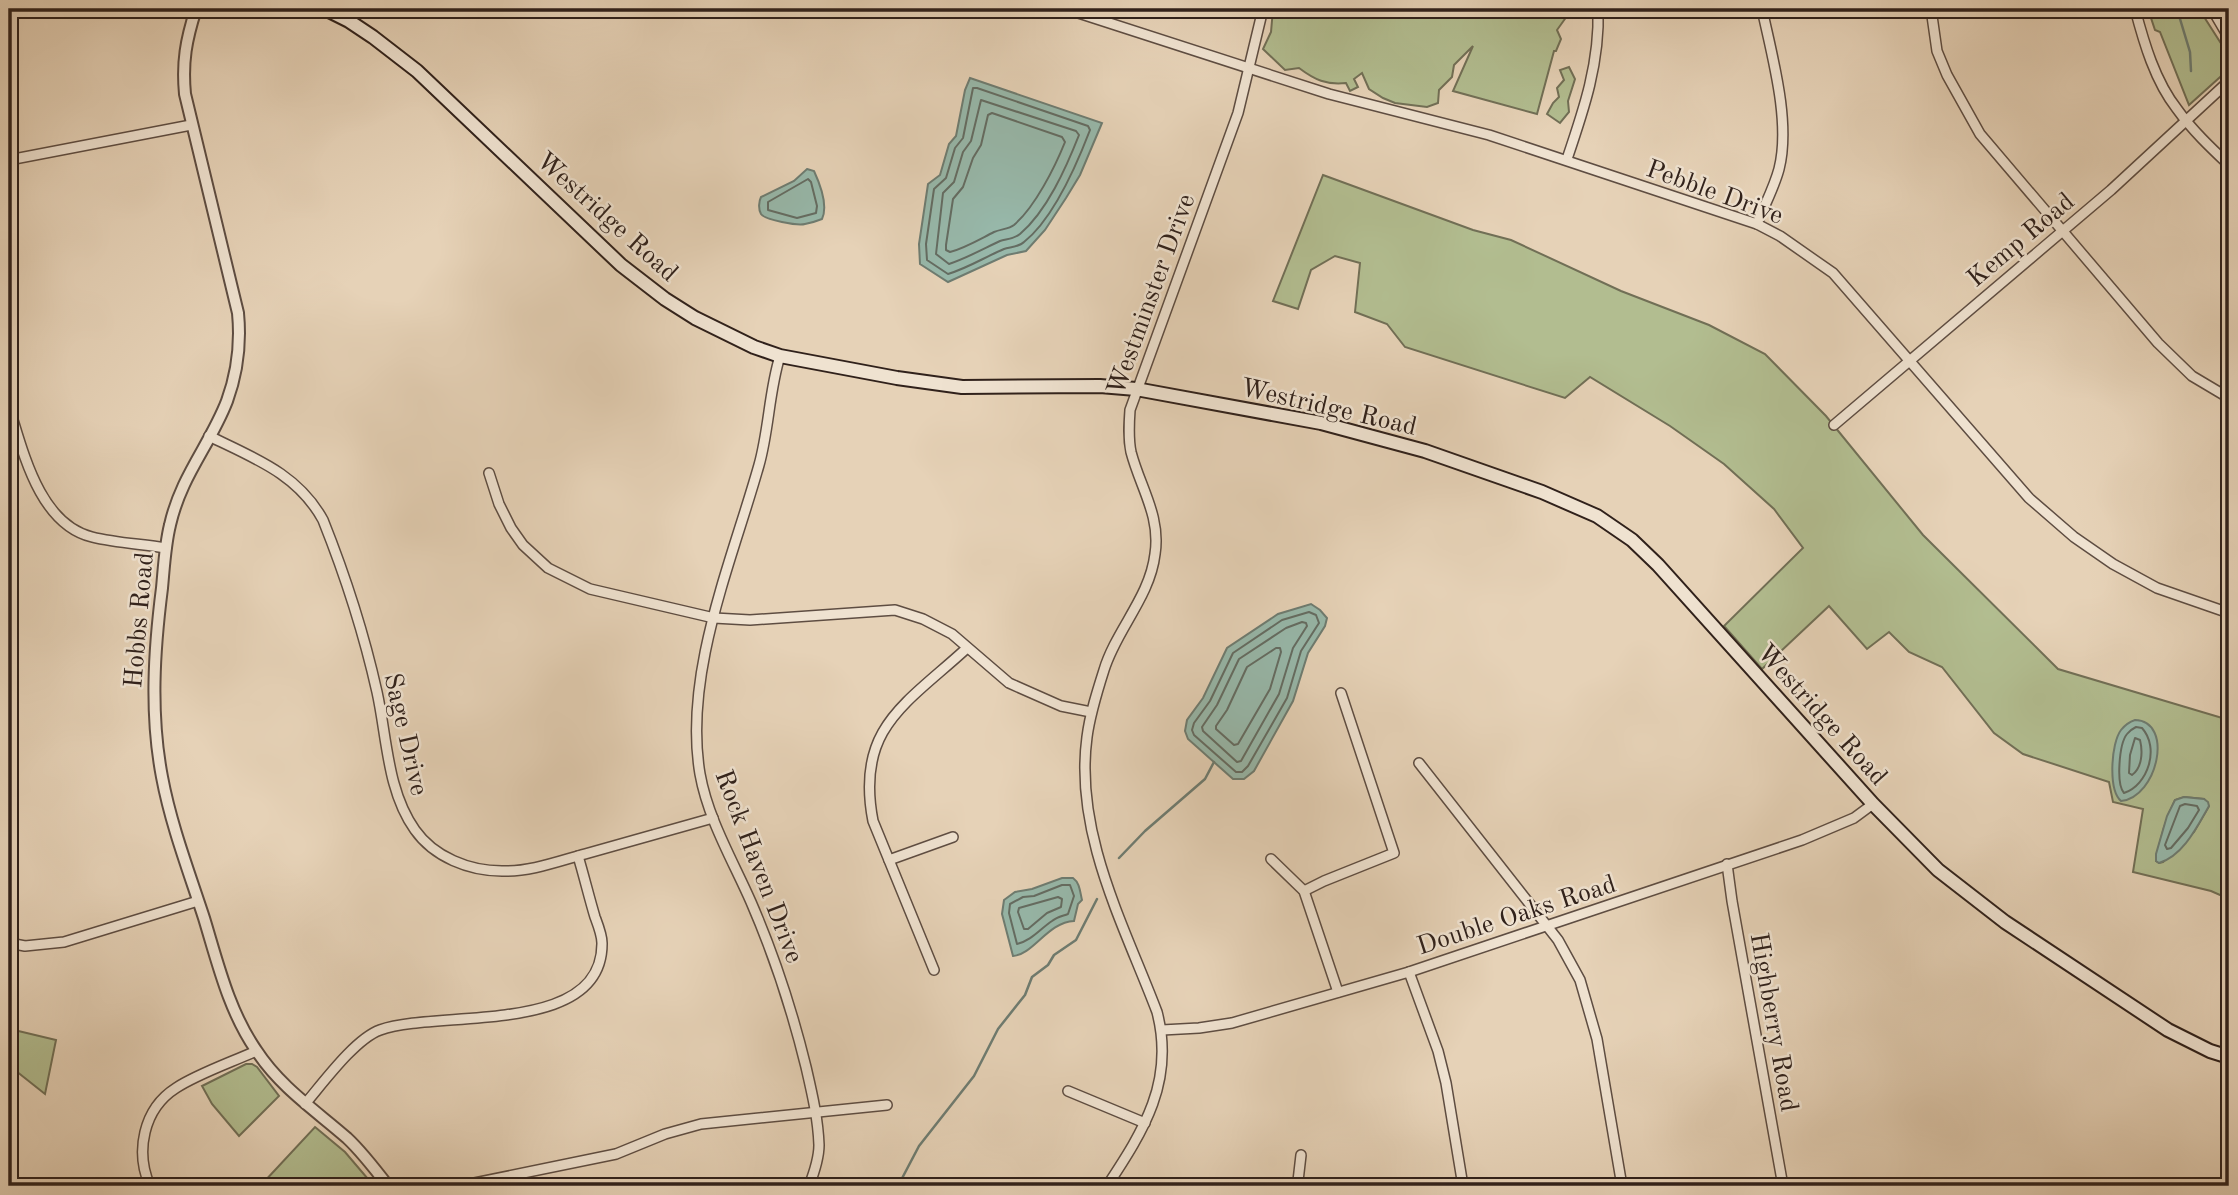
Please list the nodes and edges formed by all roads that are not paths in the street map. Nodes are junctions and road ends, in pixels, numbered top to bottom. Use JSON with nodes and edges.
{"nodes":[{"id":1,"x":196,"y":9,"type":"edge"},
{"id":2,"x":324,"y":9,"type":"edge"},
{"id":3,"x":1066,"y":9,"type":"edge"},
{"id":4,"x":1264,"y":9,"type":"edge"},
{"id":5,"x":1598,"y":9,"type":"edge"},
{"id":6,"x":1762,"y":9,"type":"edge"},
{"id":7,"x":1931,"y":9,"type":"edge"},
{"id":8,"x":2135,"y":9,"type":"edge"},
{"id":9,"x":2213,"y":9,"type":"edge"},
{"id":10,"x":2229,"y":38,"type":"edge"},
{"id":11,"x":1249,"y":68,"type":"junction"},
{"id":12,"x":2229,"y":81,"type":"edge"},
{"id":13,"x":2185,"y":120,"type":"junction"},
{"id":14,"x":191,"y":125,"type":"junction"},
{"id":15,"x":1567,"y":159,"type":"junction"},
{"id":16,"x":9,"y":160,"type":"edge"},
{"id":17,"x":2229,"y":165,"type":"edge"},
{"id":18,"x":1757,"y":224,"type":"junction"},
{"id":19,"x":2063,"y":229,"type":"junction"},
{"id":20,"x":780,"y":356,"type":"junction"},
{"id":21,"x":1910,"y":361,"type":"junction"},
{"id":22,"x":1136,"y":389,"type":"junction"},
{"id":23,"x":2229,"y":398,"type":"edge"},
{"id":24,"x":9,"y":407,"type":"edge"},
{"id":25,"x":1834,"y":425,"type":"dead end"},
{"id":26,"x":209,"y":436,"type":"junction"},
{"id":27,"x":489,"y":473,"type":"dead end"},
{"id":28,"x":166,"y":548,"type":"junction"},
{"id":29,"x":2229,"y":613,"type":"edge"},
{"id":30,"x":714,"y":618,"type":"junction"},
{"id":31,"x":967,"y":648,"type":"junction"},
{"id":32,"x":1341,"y":693,"type":"dead end"},
{"id":33,"x":1091,"y":712,"type":"junction"},
{"id":34,"x":1419,"y":763,"type":"dead end"},
{"id":35,"x":1874,"y":804,"type":"junction"},
{"id":36,"x":713,"y":818,"type":"junction"},
{"id":37,"x":953,"y":837,"type":"dead end"},
{"id":38,"x":578,"y":856,"type":"junction"},
{"id":39,"x":1271,"y":859,"type":"dead end"},
{"id":40,"x":889,"y":860,"type":"junction"},
{"id":41,"x":1727,"y":864,"type":"junction"},
{"id":42,"x":1304,"y":891,"type":"junction"},
{"id":43,"x":198,"y":901,"type":"junction"},
{"id":44,"x":1546,"y":927,"type":"junction"},
{"id":45,"x":9,"y":943,"type":"edge"},
{"id":46,"x":934,"y":970,"type":"dead end"},
{"id":47,"x":1409,"y":971,"type":"junction"},
{"id":48,"x":1338,"y":992,"type":"junction"},
{"id":49,"x":1162,"y":1030,"type":"junction"},
{"id":50,"x":256,"y":1051,"type":"junction"},
{"id":51,"x":2229,"y":1057,"type":"edge"},
{"id":52,"x":1068,"y":1091,"type":"dead end"},
{"id":53,"x":305,"y":1104,"type":"junction"},
{"id":54,"x":887,"y":1105,"type":"dead end"},
{"id":55,"x":817,"y":1113,"type":"junction"},
{"id":56,"x":1145,"y":1123,"type":"junction"},
{"id":57,"x":1301,"y":1155,"type":"dead end"},
{"id":58,"x":150,"y":1186,"type":"edge"},
{"id":59,"x":388,"y":1186,"type":"edge"},
{"id":60,"x":460,"y":1186,"type":"edge"},
{"id":61,"x":810,"y":1186,"type":"edge"},
{"id":62,"x":1107,"y":1186,"type":"edge"},
{"id":63,"x":1300,"y":1186,"type":"edge"},
{"id":64,"x":1464,"y":1186,"type":"edge"},
{"id":65,"x":1622,"y":1186,"type":"edge"},
{"id":66,"x":1783,"y":1186,"type":"edge"}],
"edges":[{"from":1,"to":14,"type":"street","name":"Hobbs Road"},
{"from":2,"to":20,"type":"main road","name":"Westridge Road"},
{"from":3,"to":11,"type":"street","name":"Pebble Drive"},
{"from":4,"to":11,"type":"street","name":"Westminster Drive"},
{"from":5,"to":15,"type":"street"},
{"from":6,"to":18,"type":"street"},
{"from":7,"to":19,"type":"street"},
{"from":8,"to":13,"type":"street"},
{"from":9,"to":10,"type":"street"},
{"from":11,"to":15,"type":"street","name":"Pebble Drive"},
{"from":11,"to":22,"type":"street","name":"Westminster Drive"},
{"from":12,"to":13,"type":"street","name":"Kemp Road"},
{"from":13,"to":17,"type":"street"},
{"from":13,"to":19,"type":"street","name":"Kemp Road"},
{"from":14,"to":16,"type":"street"},
{"from":14,"to":26,"type":"street","name":"Hobbs Road"},
{"from":15,"to":18,"type":"street","name":"Pebble Drive"},
{"from":18,"to":21,"type":"street","name":"Pebble Drive"},
{"from":19,"to":21,"type":"street","name":"Kemp Road"},
{"from":19,"to":23,"type":"street"},
{"from":20,"to":22,"type":"main road","name":"Westridge Road"},
{"from":20,"to":30,"type":"street","name":"Rock Haven Drive"},
{"from":21,"to":25,"type":"street","name":"Kemp Road"},
{"from":21,"to":29,"type":"street","name":"Pebble Drive"},
{"from":22,"to":33,"type":"street","name":"Westminster Drive"},
{"from":22,"to":35,"type":"main road","name":"Westridge Road"},
{"from":24,"to":28,"type":"street"},
{"from":26,"to":28,"type":"street","name":"Hobbs Road"},
{"from":26,"to":38,"type":"street","name":"Sage Drive"},
{"from":27,"to":30,"type":"street"},
{"from":28,"to":43,"type":"street","name":"Hobbs Road"},
{"from":30,"to":31,"type":"street"},
{"from":30,"to":36,"type":"street","name":"Rock Haven Drive"},
{"from":31,"to":33,"type":"street"},
{"from":31,"to":40,"type":"street"},
{"from":32,"to":42,"type":"street"},
{"from":33,"to":49,"type":"street","name":"Westminster Drive"},
{"from":34,"to":44,"type":"street"},
{"from":35,"to":41,"type":"street","name":"Double Oaks Road"},
{"from":35,"to":51,"type":"main road","name":"Westridge Road"},
{"from":36,"to":38,"type":"street","name":"Sage Drive"},
{"from":36,"to":55,"type":"street","name":"Rock Haven Drive"},
{"from":37,"to":40,"type":"street"},
{"from":38,"to":53,"type":"street"},
{"from":39,"to":42,"type":"street"},
{"from":40,"to":46,"type":"street"},
{"from":41,"to":44,"type":"street","name":"Double Oaks Road"},
{"from":41,"to":66,"type":"street","name":"Highberry Road"},
{"from":42,"to":48,"type":"street"},
{"from":43,"to":45,"type":"street"},
{"from":43,"to":50,"type":"street","name":"Hobbs Road"},
{"from":44,"to":47,"type":"street","name":"Double Oaks Road"},
{"from":44,"to":65,"type":"street"},
{"from":47,"to":48,"type":"street","name":"Double Oaks Road"},
{"from":47,"to":64,"type":"street"},
{"from":48,"to":49,"type":"street","name":"Double Oaks Road"},
{"from":49,"to":56,"type":"street","name":"Westminster Drive"},
{"from":50,"to":53,"type":"street","name":"Hobbs Road"},
{"from":50,"to":58,"type":"street"},
{"from":52,"to":56,"type":"street"},
{"from":53,"to":59,"type":"street","name":"Hobbs Road"},
{"from":54,"to":55,"type":"street"},
{"from":55,"to":60,"type":"street"},
{"from":55,"to":61,"type":"street","name":"Rock Haven Drive"},
{"from":56,"to":62,"type":"street","name":"Westminster Drive"},
{"from":57,"to":63,"type":"street"}]}
